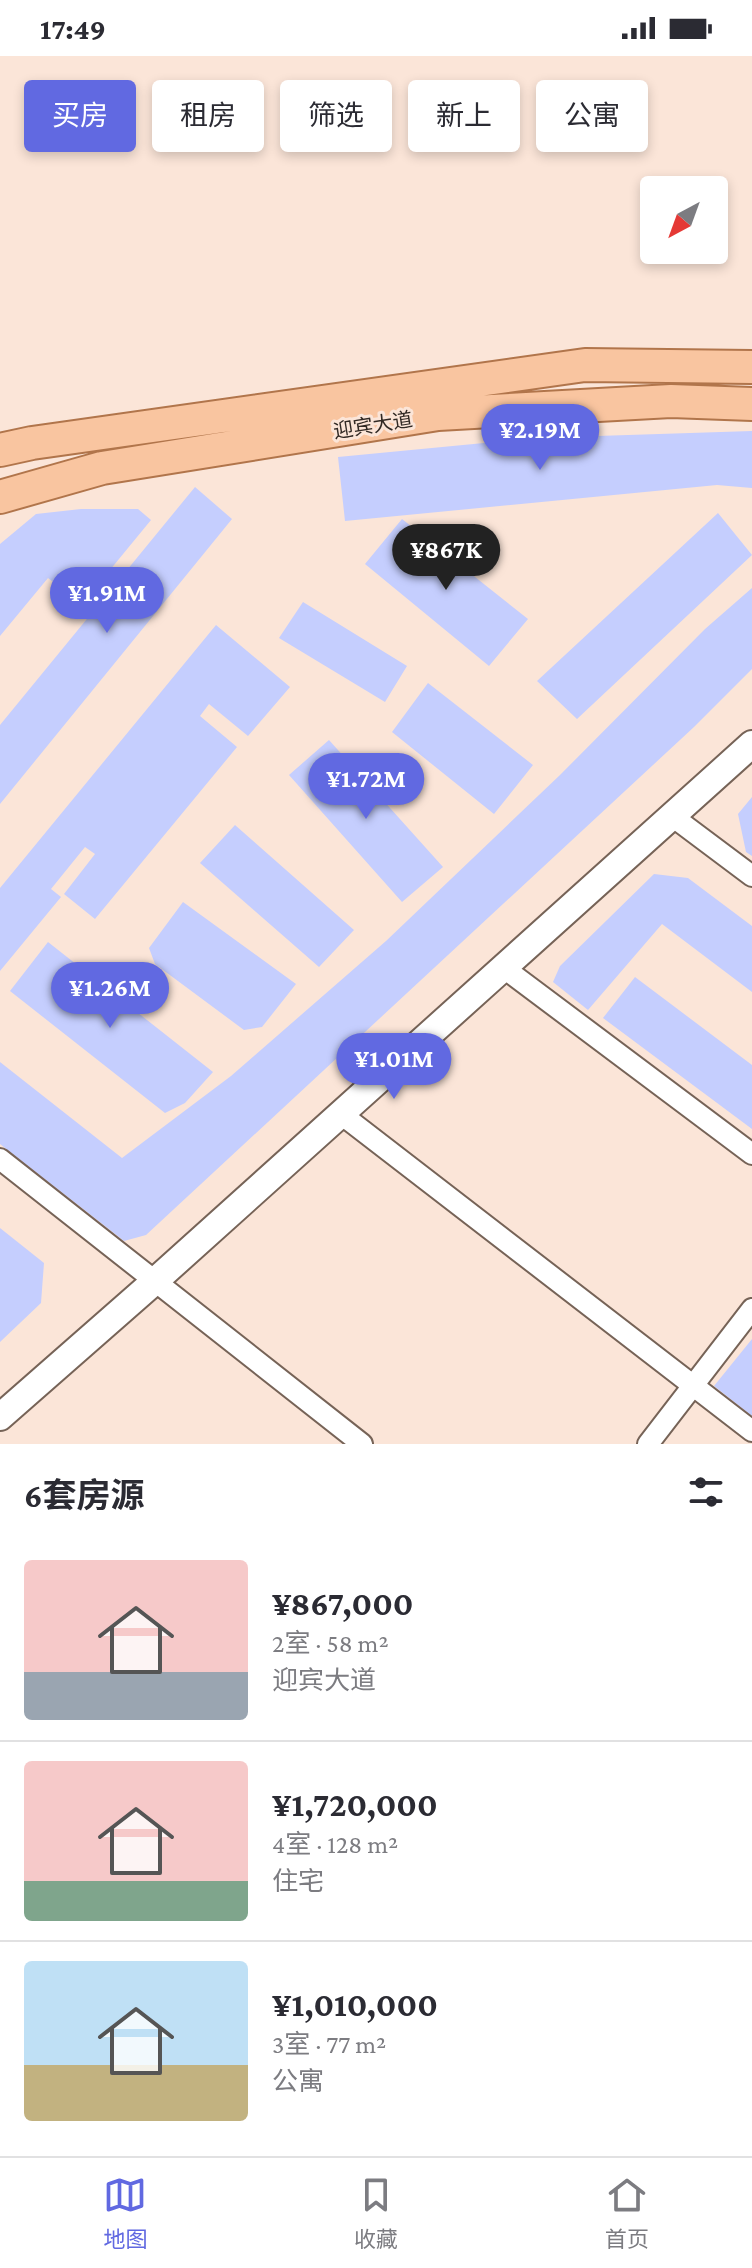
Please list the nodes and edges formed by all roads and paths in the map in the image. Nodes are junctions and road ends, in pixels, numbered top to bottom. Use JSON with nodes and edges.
{"nodes":[{"id":1,"x":752,"y":367,"type":"edge"},
{"id":2,"x":752,"y":404,"type":"edge"},
{"id":3,"x":0,"y":450,"type":"edge"},
{"id":4,"x":0,"y":497,"type":"edge"},
{"id":5,"x":752,"y":744,"type":"edge"},
{"id":6,"x":672,"y":816,"type":"junction"},
{"id":7,"x":752,"y":876,"type":"edge"},
{"id":8,"x":504,"y":968,"type":"junction"},
{"id":9,"x":341,"y":1114,"type":"junction"},
{"id":10,"x":752,"y":1154,"type":"edge"},
{"id":11,"x":0,"y":1159,"type":"edge"},
{"id":12,"x":155,"y":1281,"type":"junction"},
{"id":13,"x":752,"y":1309,"type":"edge"},
{"id":14,"x":693,"y":1386,"type":"junction"},
{"id":15,"x":0,"y":1417,"type":"edge"},
{"id":16,"x":752,"y":1431,"type":"edge"},
{"id":17,"x":362,"y":1444,"type":"edge"},
{"id":18,"x":648,"y":1444,"type":"edge"}],
"edges":[{"from":1,"to":3,"type":"main road","name":"迎宾大道"},
{"from":2,"to":4,"type":"main road","name":"迎宾大道"},
{"from":5,"to":6,"type":"street"},
{"from":6,"to":7,"type":"street"},
{"from":6,"to":8,"type":"street"},
{"from":8,"to":9,"type":"street"},
{"from":8,"to":10,"type":"street"},
{"from":9,"to":12,"type":"street"},
{"from":9,"to":14,"type":"street"},
{"from":11,"to":12,"type":"street"},
{"from":12,"to":15,"type":"street"},
{"from":12,"to":17,"type":"street"},
{"from":13,"to":14,"type":"street"},
{"from":14,"to":16,"type":"street"},
{"from":14,"to":18,"type":"street"}]}
